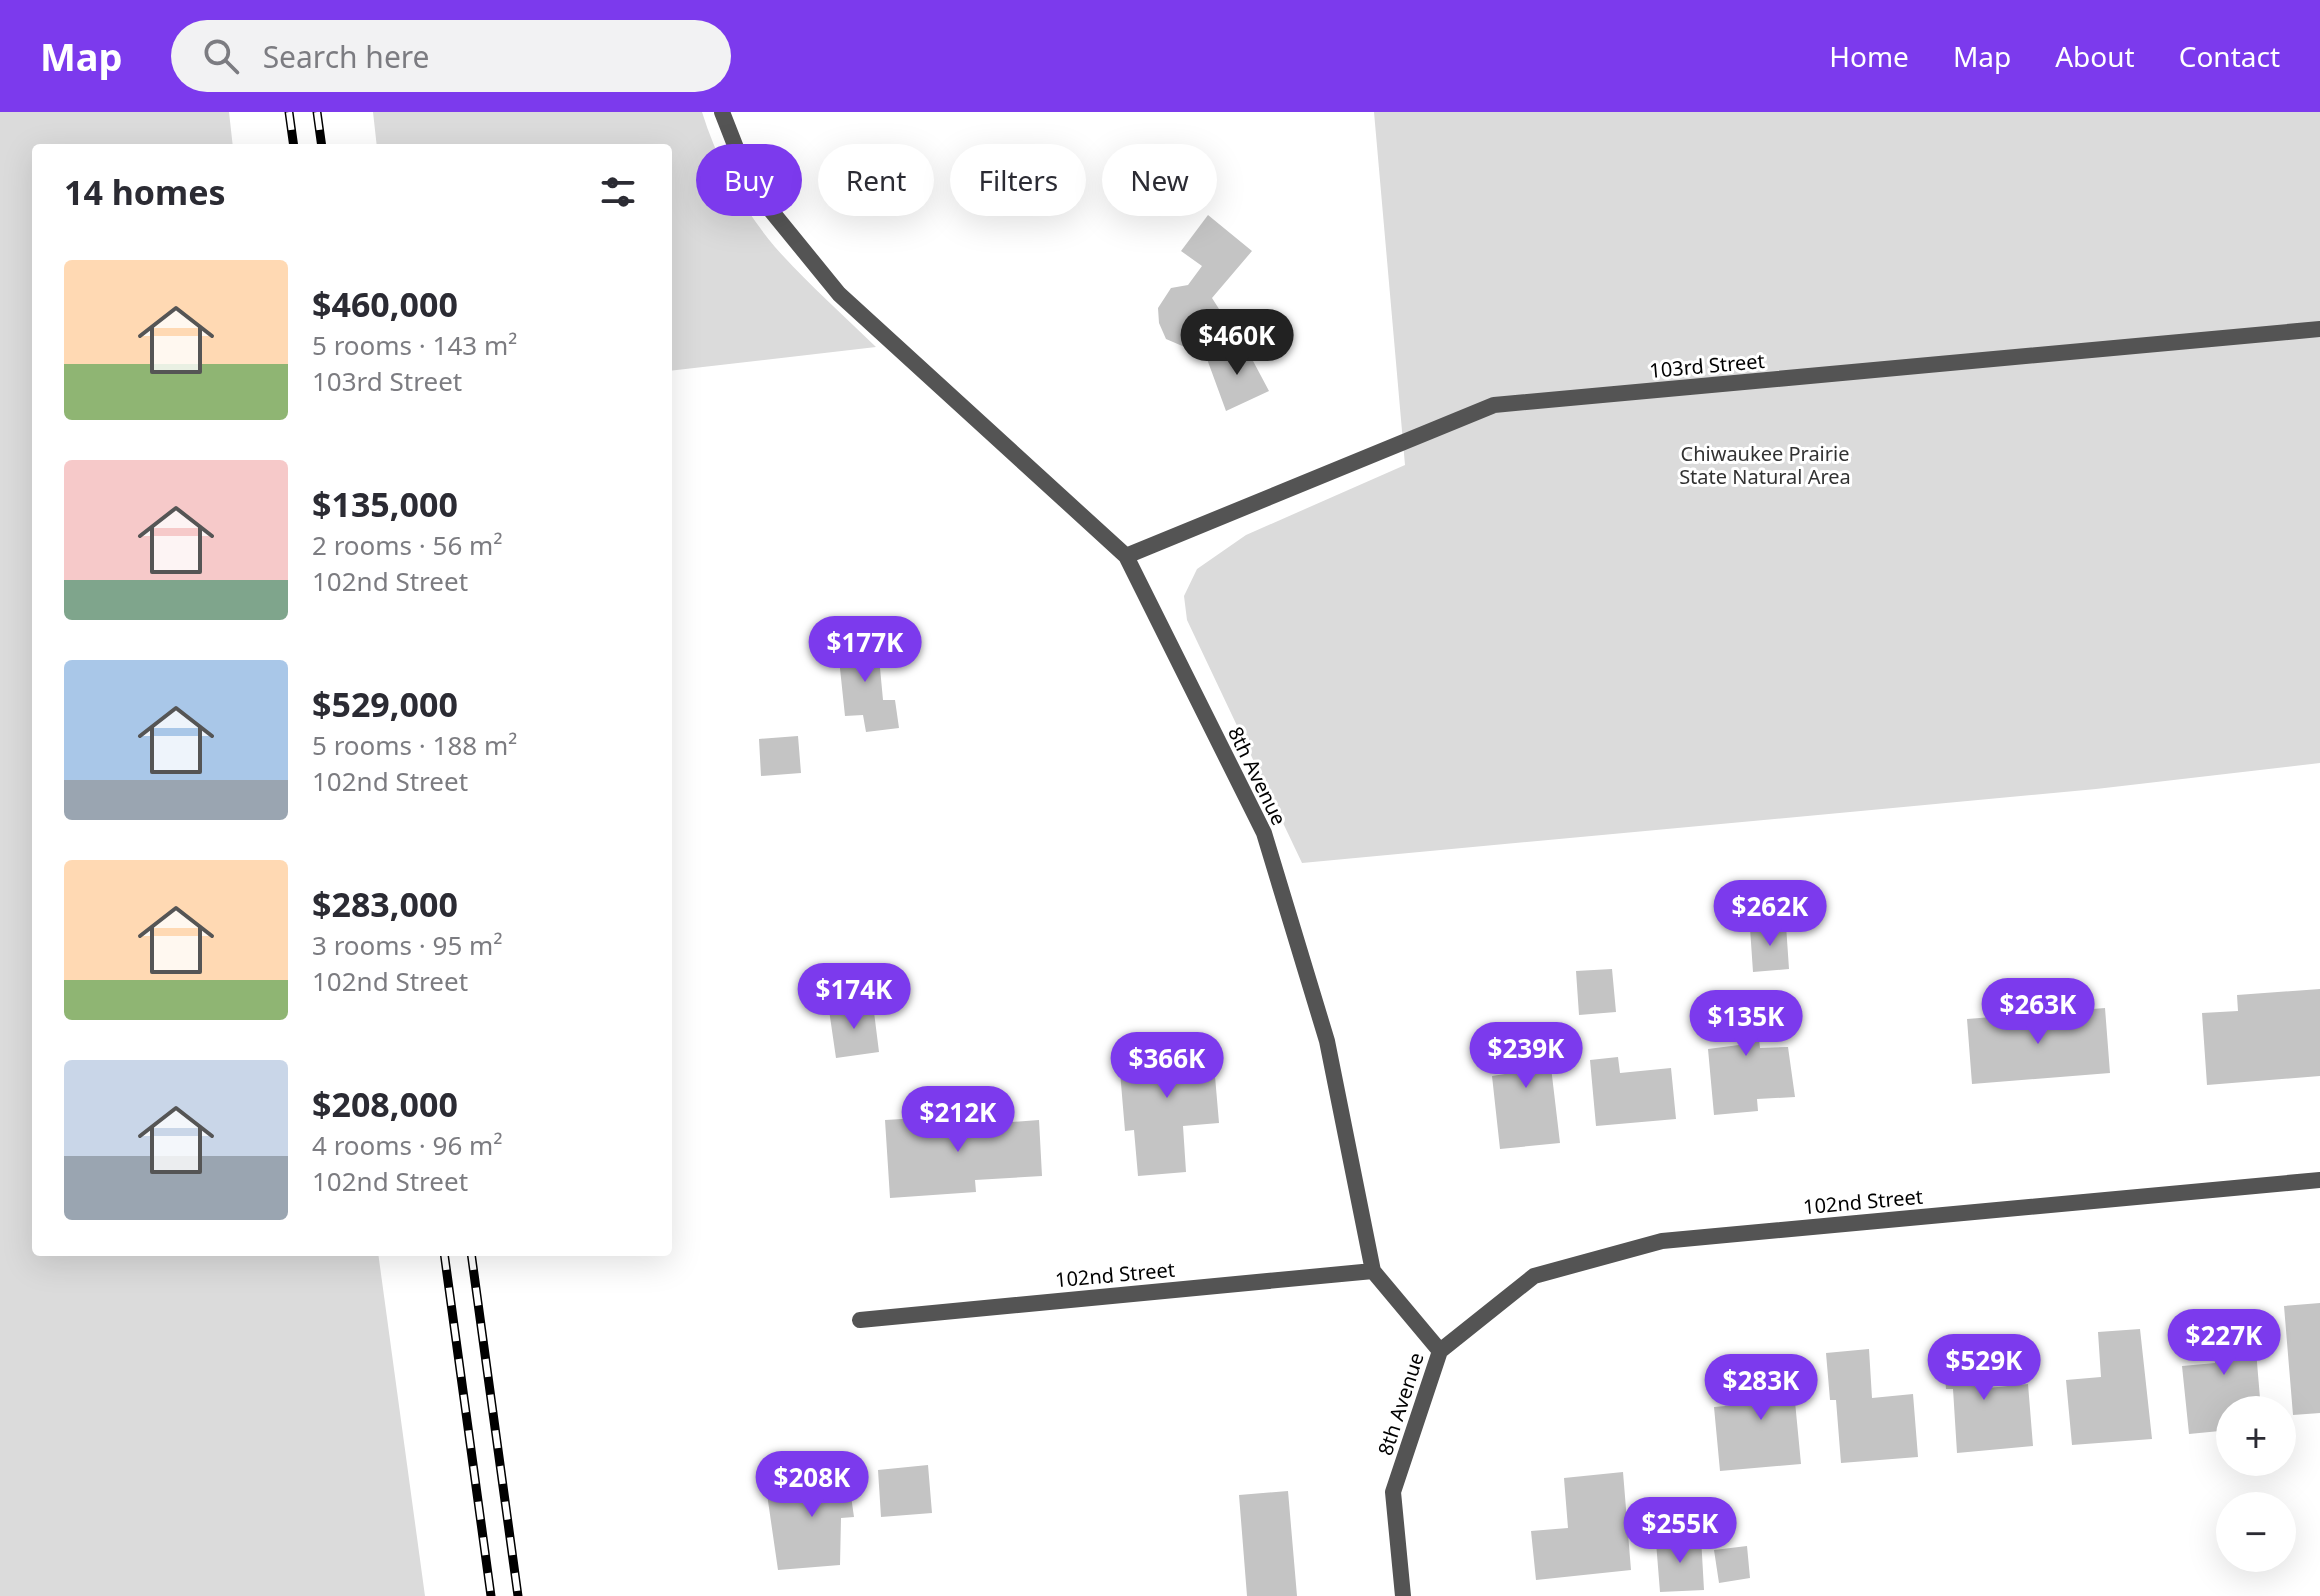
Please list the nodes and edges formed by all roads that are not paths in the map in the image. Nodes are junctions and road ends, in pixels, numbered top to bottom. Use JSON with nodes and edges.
{"nodes":[{"id":1,"x":722,"y":112,"type":"edge"},
{"id":2,"x":2320,"y":329,"type":"edge"},
{"id":3,"x":1126,"y":556,"type":"junction"},
{"id":4,"x":2320,"y":1180,"type":"edge"},
{"id":5,"x":1373,"y":1271,"type":"junction"},
{"id":6,"x":860,"y":1320,"type":"dead end"},
{"id":7,"x":1440,"y":1351,"type":"junction"},
{"id":8,"x":1403,"y":1596,"type":"edge"}],
"edges":[{"from":1,"to":3,"type":"street","name":"8th Avenue"},
{"from":2,"to":3,"type":"street","name":"103rd Street"},
{"from":3,"to":5,"type":"street","name":"8th Avenue"},
{"from":4,"to":7,"type":"street","name":"102nd Street"},
{"from":5,"to":6,"type":"street","name":"102nd Street"},
{"from":5,"to":7,"type":"street","name":"8th Avenue"},
{"from":7,"to":8,"type":"street","name":"8th Avenue"}]}
